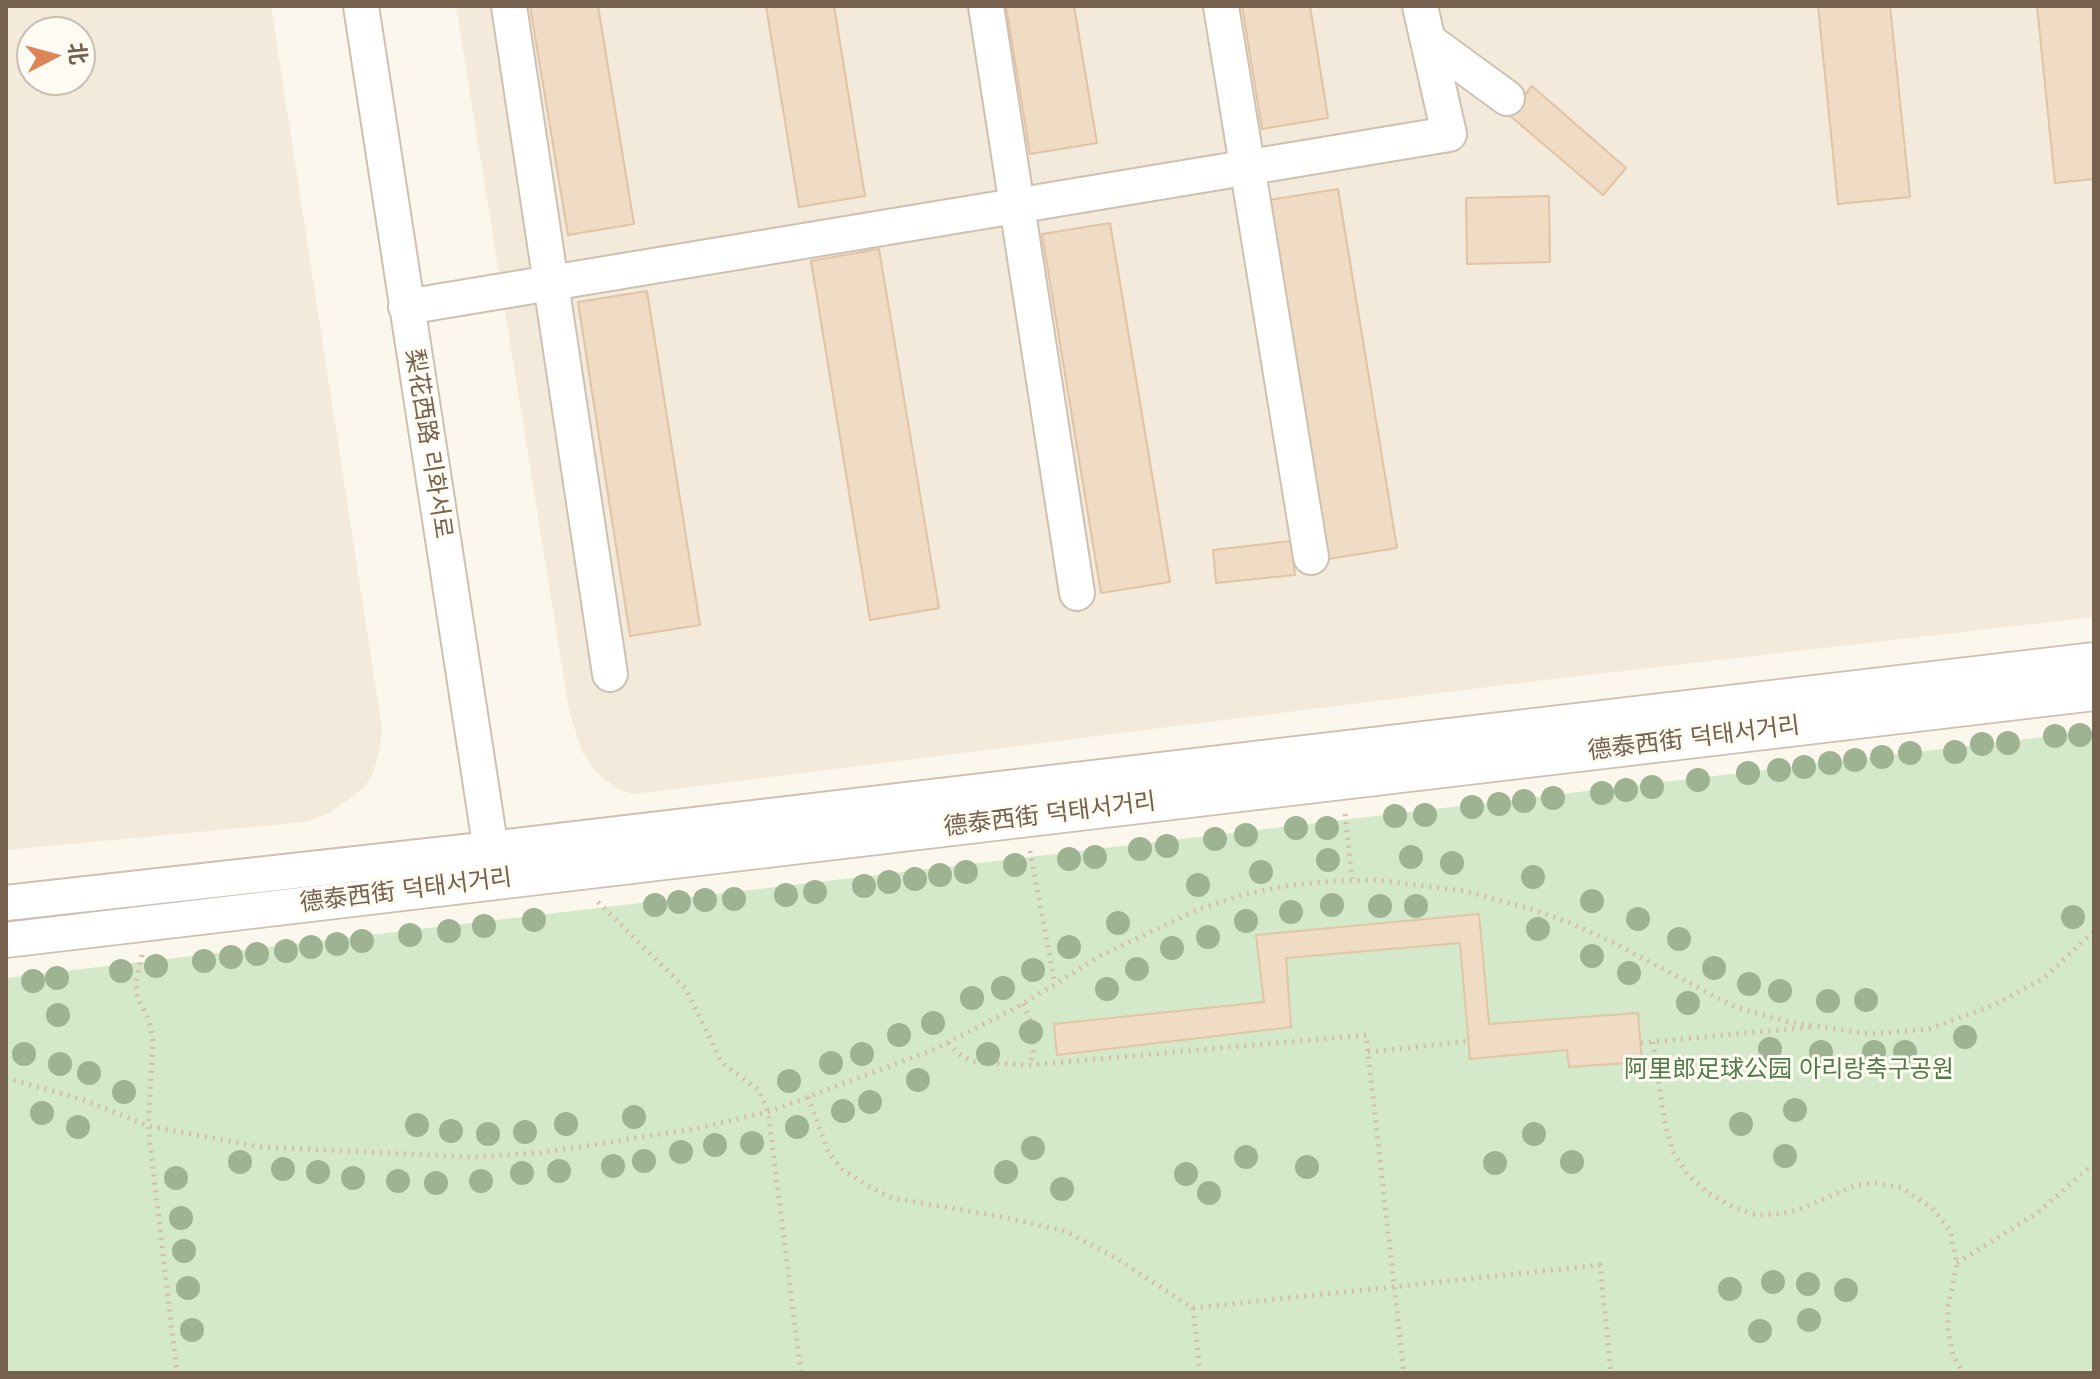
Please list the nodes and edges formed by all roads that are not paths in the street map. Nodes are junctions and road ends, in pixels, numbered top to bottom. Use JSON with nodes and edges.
{"nodes":[{"id":1,"x":361,"y":6,"type":"edge"},
{"id":2,"x":509,"y":6,"type":"edge"},
{"id":3,"x":986,"y":6,"type":"edge"},
{"id":4,"x":1221,"y":6,"type":"edge"},
{"id":5,"x":1420,"y":6,"type":"edge"},
{"id":6,"x":1429,"y":41,"type":"junction"},
{"id":7,"x":1507,"y":98,"type":"dead end"},
{"id":8,"x":1248,"y":167,"type":"junction"},
{"id":9,"x":1017,"y":206,"type":"junction"},
{"id":10,"x":551,"y":283,"type":"junction"},
{"id":11,"x":406,"y":307,"type":"junction"},
{"id":12,"x":1311,"y":557,"type":"dead end"},
{"id":13,"x":1077,"y":593,"type":"dead end"},
{"id":14,"x":2094,"y":660,"type":"edge"},
{"id":15,"x":610,"y":674,"type":"dead end"},
{"id":16,"x":2094,"y":693,"type":"edge"},
{"id":17,"x":493,"y":866,"type":"junction"},
{"id":18,"x":6,"y":903,"type":"edge"},
{"id":19,"x":6,"y":940,"type":"edge"}],
"edges":[{"from":1,"to":11,"type":"street","name":"梨花西路 리화서로"},
{"from":2,"to":10,"type":"street"},
{"from":3,"to":9,"type":"street"},
{"from":4,"to":8,"type":"street"},
{"from":5,"to":6,"type":"street"},
{"from":6,"to":7,"type":"street"},
{"from":6,"to":8,"type":"street"},
{"from":8,"to":9,"type":"street"},
{"from":8,"to":12,"type":"street"},
{"from":9,"to":10,"type":"street"},
{"from":9,"to":13,"type":"street"},
{"from":10,"to":11,"type":"street"},
{"from":10,"to":15,"type":"street"},
{"from":11,"to":17,"type":"street","name":"梨花西路 리화서로"},
{"from":14,"to":17,"type":"street","name":"德泰西街 덕태서거리"},
{"from":16,"to":17,"type":"street","name":"德泰西街 덕태서거리"},
{"from":17,"to":18,"type":"street","name":"德泰西街 덕태서거리"},
{"from":17,"to":19,"type":"street","name":"德泰西街 덕태서거리"}]}
